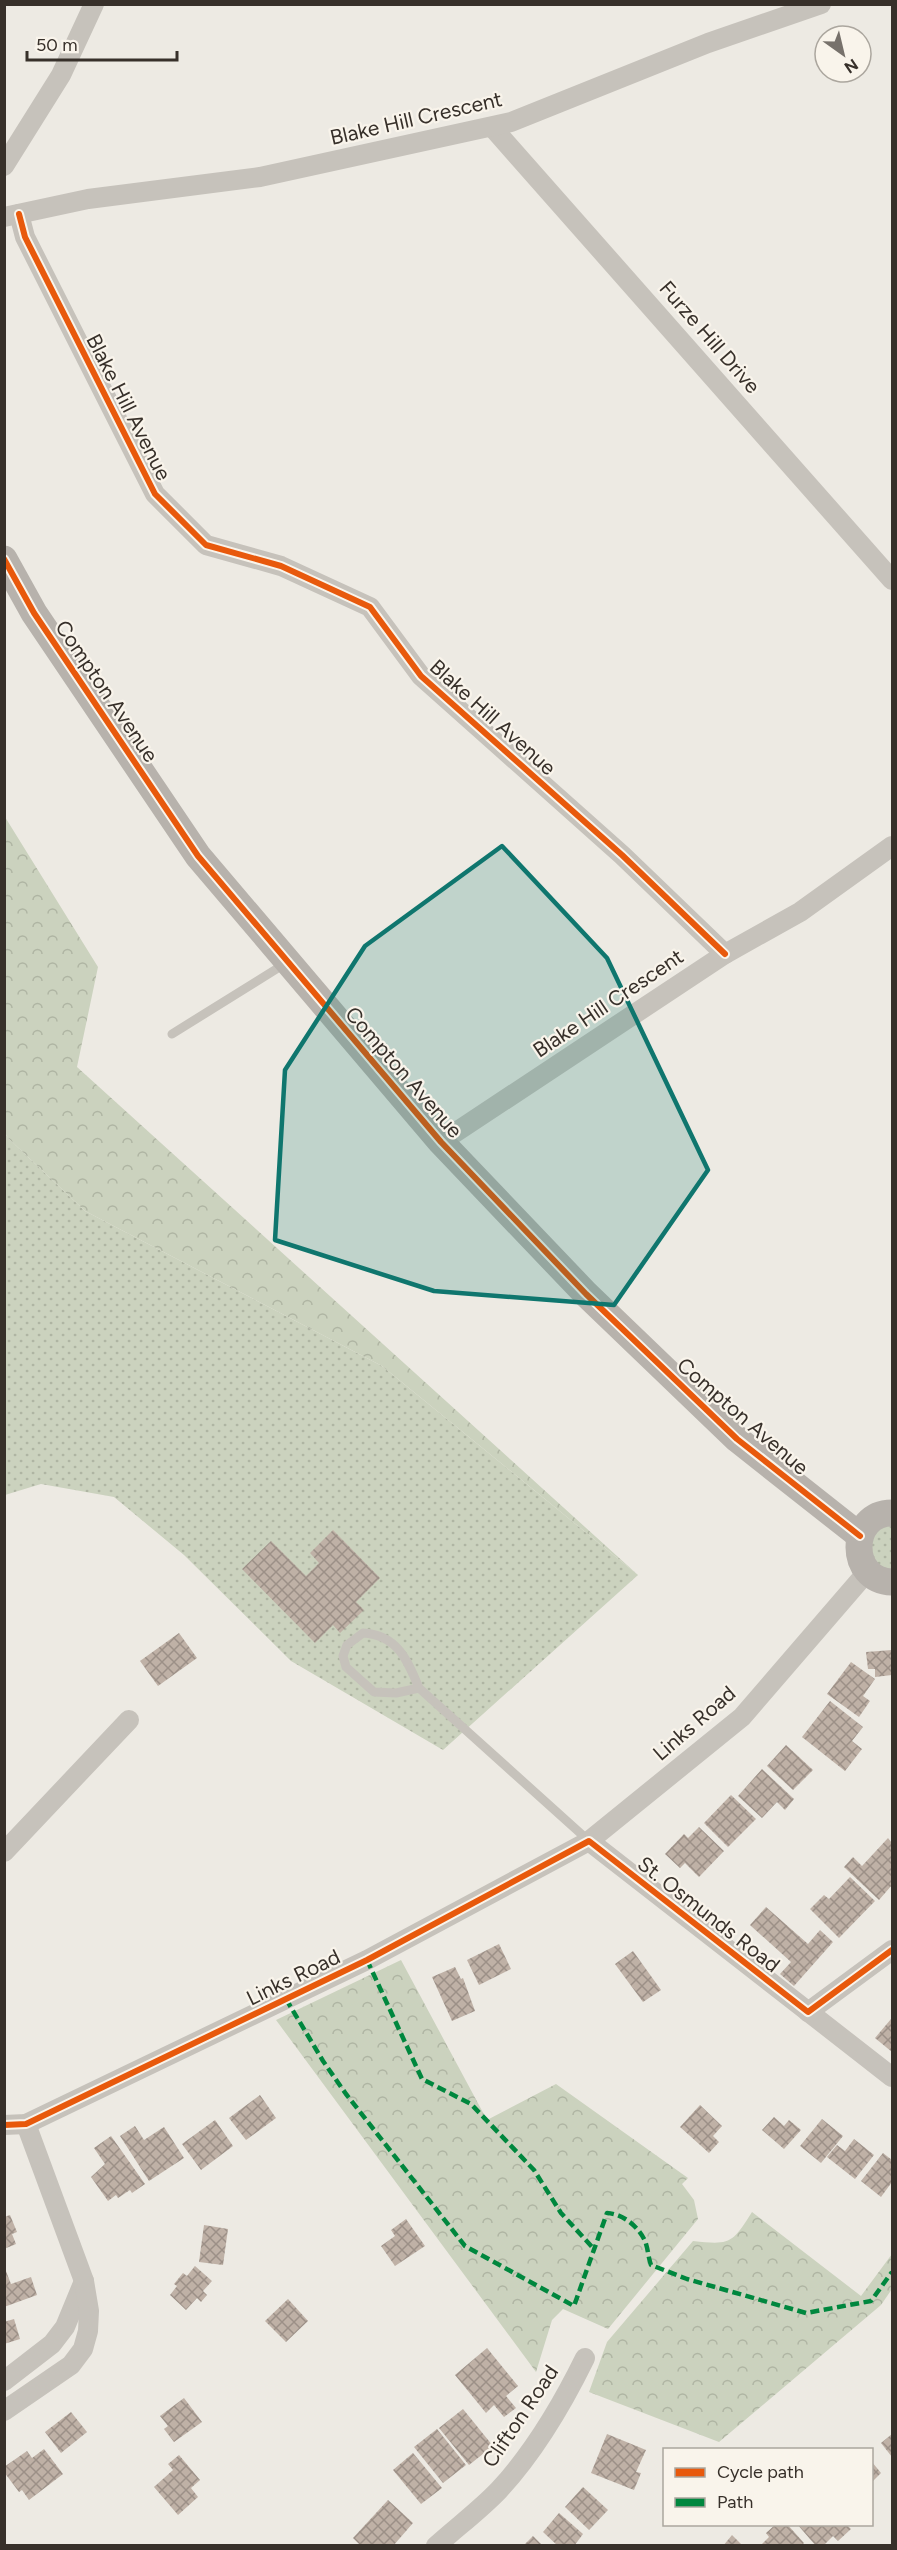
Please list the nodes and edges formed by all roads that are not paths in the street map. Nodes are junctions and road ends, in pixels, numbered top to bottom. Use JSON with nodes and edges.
{"nodes":[{"id":1,"x":94,"y":4,"type":"edge"},
{"id":2,"x":821,"y":4,"type":"edge"},
{"id":3,"x":492,"y":127,"type":"junction"},
{"id":4,"x":4,"y":166,"type":"edge"},
{"id":5,"x":12,"y":216,"type":"edge"},
{"id":6,"x":4,"y":559,"type":"edge"},
{"id":7,"x":892,"y":580,"type":"edge"},
{"id":8,"x":892,"y":846,"type":"edge"},
{"id":9,"x":725,"y":954,"type":"junction"},
{"id":10,"x":288,"y":962,"type":"junction"},
{"id":11,"x":172,"y":1034,"type":"dead end"},
{"id":12,"x":441,"y":1142,"type":"junction"},
{"id":13,"x":892,"y":1513,"type":"edge"},
{"id":14,"x":860,"y":1536,"type":"junction"},
{"id":15,"x":867,"y":1572,"type":"junction"},
{"id":16,"x":892,"y":1582,"type":"edge"},
{"id":17,"x":419,"y":1688,"type":"junction"},
{"id":18,"x":129,"y":1720,"type":"dead end"},
{"id":19,"x":589,"y":1841,"type":"junction"},
{"id":20,"x":4,"y":1852,"type":"edge"},
{"id":21,"x":892,"y":1950,"type":"edge"},
{"id":22,"x":808,"y":2012,"type":"junction"},
{"id":23,"x":892,"y":2077,"type":"edge"},
{"id":24,"x":26,"y":2124,"type":"junction"},
{"id":25,"x":4,"y":2125,"type":"edge"},
{"id":26,"x":84,"y":2281,"type":"junction"},
{"id":27,"x":585,"y":2358,"type":"dead end"},
{"id":28,"x":4,"y":2381,"type":"edge"},
{"id":29,"x":4,"y":2411,"type":"edge"},
{"id":30,"x":436,"y":2546,"type":"edge"}],
"edges":[{"from":1,"to":4,"type":"street"},
{"from":2,"to":3,"type":"street","name":"Blake Hill Crescent"},
{"from":3,"to":5,"type":"street","name":"Blake Hill Crescent"},
{"from":3,"to":7,"type":"street","name":"Furze Hill Drive"},
{"from":5,"to":9,"type":"street","name":"Blake Hill Avenue"},
{"from":6,"to":10,"type":"street","name":"Compton Avenue"},
{"from":8,"to":9,"type":"street","name":"Blake Hill Crescent"},
{"from":9,"to":12,"type":"street","name":"Blake Hill Crescent"},
{"from":10,"to":11,"type":"lane"},
{"from":10,"to":12,"type":"street","name":"Compton Avenue"},
{"from":12,"to":14,"type":"street","name":"Compton Avenue"},
{"from":13,"to":14,"type":"street"},
{"from":14,"to":15,"type":"street"},
{"from":15,"to":16,"type":"street"},
{"from":15,"to":19,"type":"street","name":"Links Road"},
{"from":17,"to":17,"type":"lane"},
{"from":17,"to":19,"type":"lane"},
{"from":18,"to":20,"type":"street"},
{"from":19,"to":22,"type":"street","name":"St. Osmunds Road"},
{"from":19,"to":24,"type":"street","name":"Links Road"},
{"from":21,"to":22,"type":"street"},
{"from":22,"to":23,"type":"street","name":"St. Osmunds Road"},
{"from":24,"to":25,"type":"street","name":"Links Road"},
{"from":24,"to":26,"type":"street"},
{"from":26,"to":28,"type":"street"},
{"from":26,"to":29,"type":"street"},
{"from":27,"to":30,"type":"street","name":"Clifton Road"}]}
